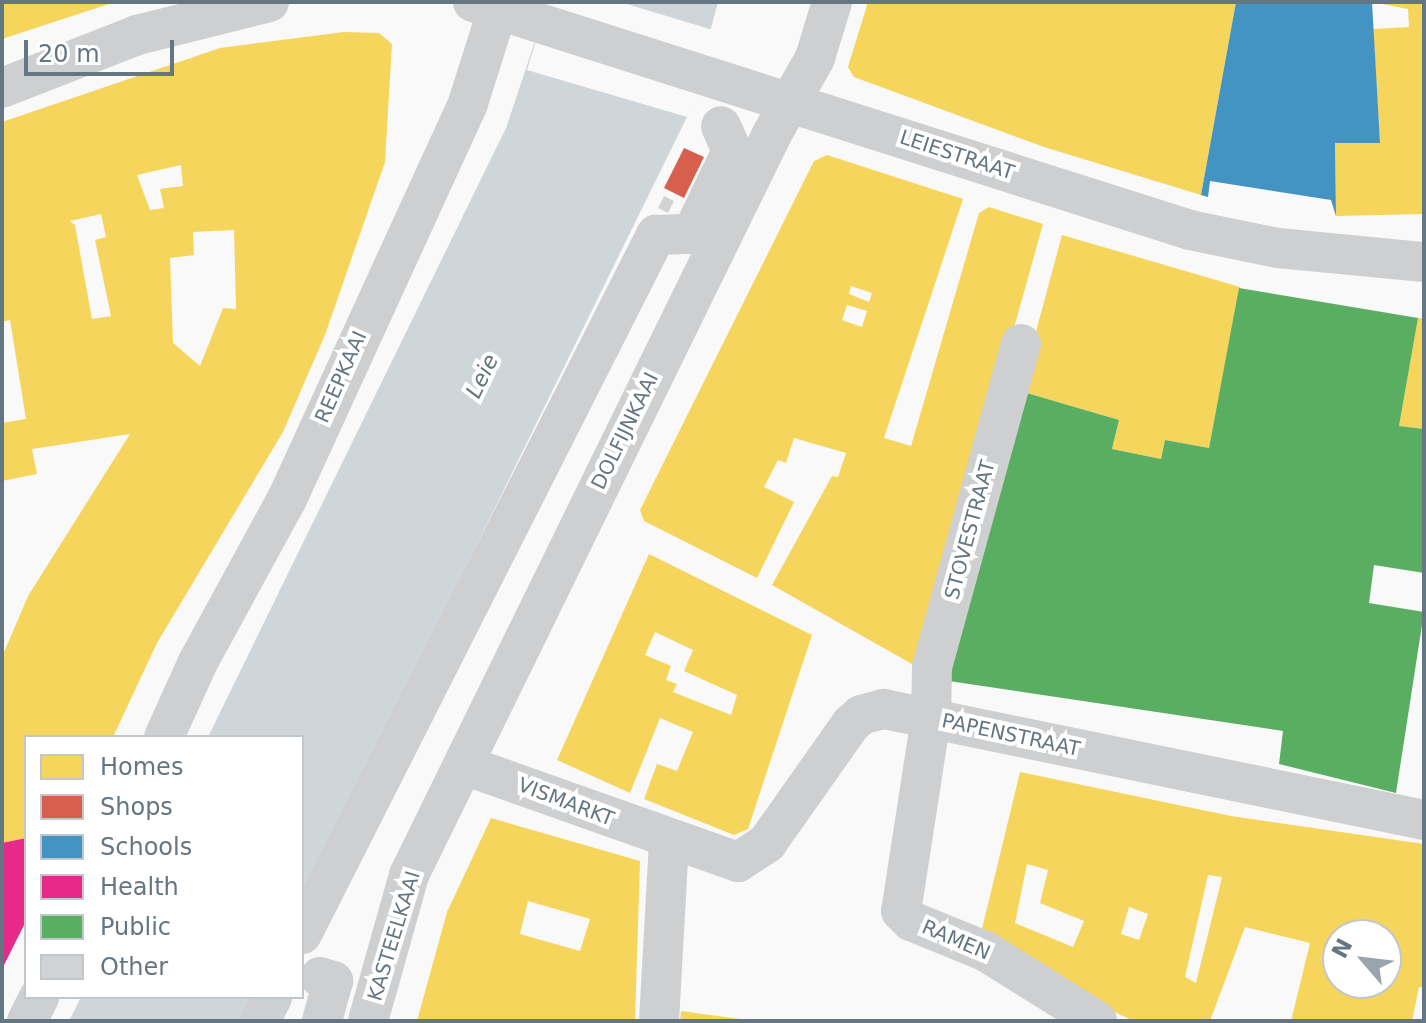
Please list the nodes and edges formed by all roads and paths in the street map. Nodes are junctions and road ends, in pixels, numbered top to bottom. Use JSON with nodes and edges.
{"nodes":[{"id":1,"x":269,"y":2,"type":"edge"},
{"id":2,"x":832,"y":2,"type":"edge"},
{"id":3,"x":490,"y":4,"type":"edge"},
{"id":4,"x":2,"y":88,"type":"edge"},
{"id":5,"x":793,"y":101,"type":"junction"},
{"id":6,"x":721,"y":126,"type":"dead end"},
{"id":7,"x":1424,"y":262,"type":"edge"},
{"id":8,"x":1021,"y":344,"type":"dead end"},
{"id":9,"x":931,"y":718,"type":"junction"},
{"id":10,"x":165,"y":735,"type":"edge"},
{"id":11,"x":464,"y":765,"type":"junction"},
{"id":12,"x":1424,"y":820,"type":"edge"},
{"id":13,"x":669,"y":840,"type":"junction"},
{"id":14,"x":304,"y":930,"type":"edge"},
{"id":15,"x":306,"y":980,"type":"edge"},
{"id":16,"x":38,"y":999,"type":"edge"},
{"id":17,"x":271,"y":999,"type":"edge"},
{"id":18,"x":300,"y":999,"type":"edge"},
{"id":19,"x":27,"y":1021,"type":"edge"},
{"id":20,"x":260,"y":1021,"type":"edge"},
{"id":21,"x":292,"y":1021,"type":"edge"},
{"id":22,"x":322,"y":1021,"type":"edge"},
{"id":23,"x":368,"y":1021,"type":"edge"},
{"id":24,"x":659,"y":1021,"type":"edge"},
{"id":25,"x":1097,"y":1021,"type":"edge"}],
"edges":[{"from":1,"to":4,"type":"street"},
{"from":2,"to":5,"type":"street","name":"DOLFIJNKAAI"},
{"from":3,"to":5,"type":"street","name":"LEIESTRAAT"},
{"from":3,"to":10,"type":"street","name":"REEPKAAI"},
{"from":5,"to":7,"type":"street","name":"LEIESTRAAT"},
{"from":5,"to":11,"type":"street","name":"DOLFIJNKAAI"},
{"from":6,"to":14,"type":"street"},
{"from":8,"to":9,"type":"street","name":"STOVESTRAAT"},
{"from":9,"to":12,"type":"street","name":"PAPENSTRAAT"},
{"from":9,"to":13,"type":"street","name":"PAPENSTRAAT"},
{"from":9,"to":25,"type":"street","name":"RAMEN"},
{"from":11,"to":13,"type":"street","name":"VISMARKT"},
{"from":11,"to":23,"type":"street","name":"KASTEELKAAI"},
{"from":13,"to":24,"type":"street"},
{"from":15,"to":22,"type":"street"},
{"from":16,"to":19,"type":"street"},
{"from":17,"to":20,"type":"street"},
{"from":18,"to":21,"type":"street"}]}
